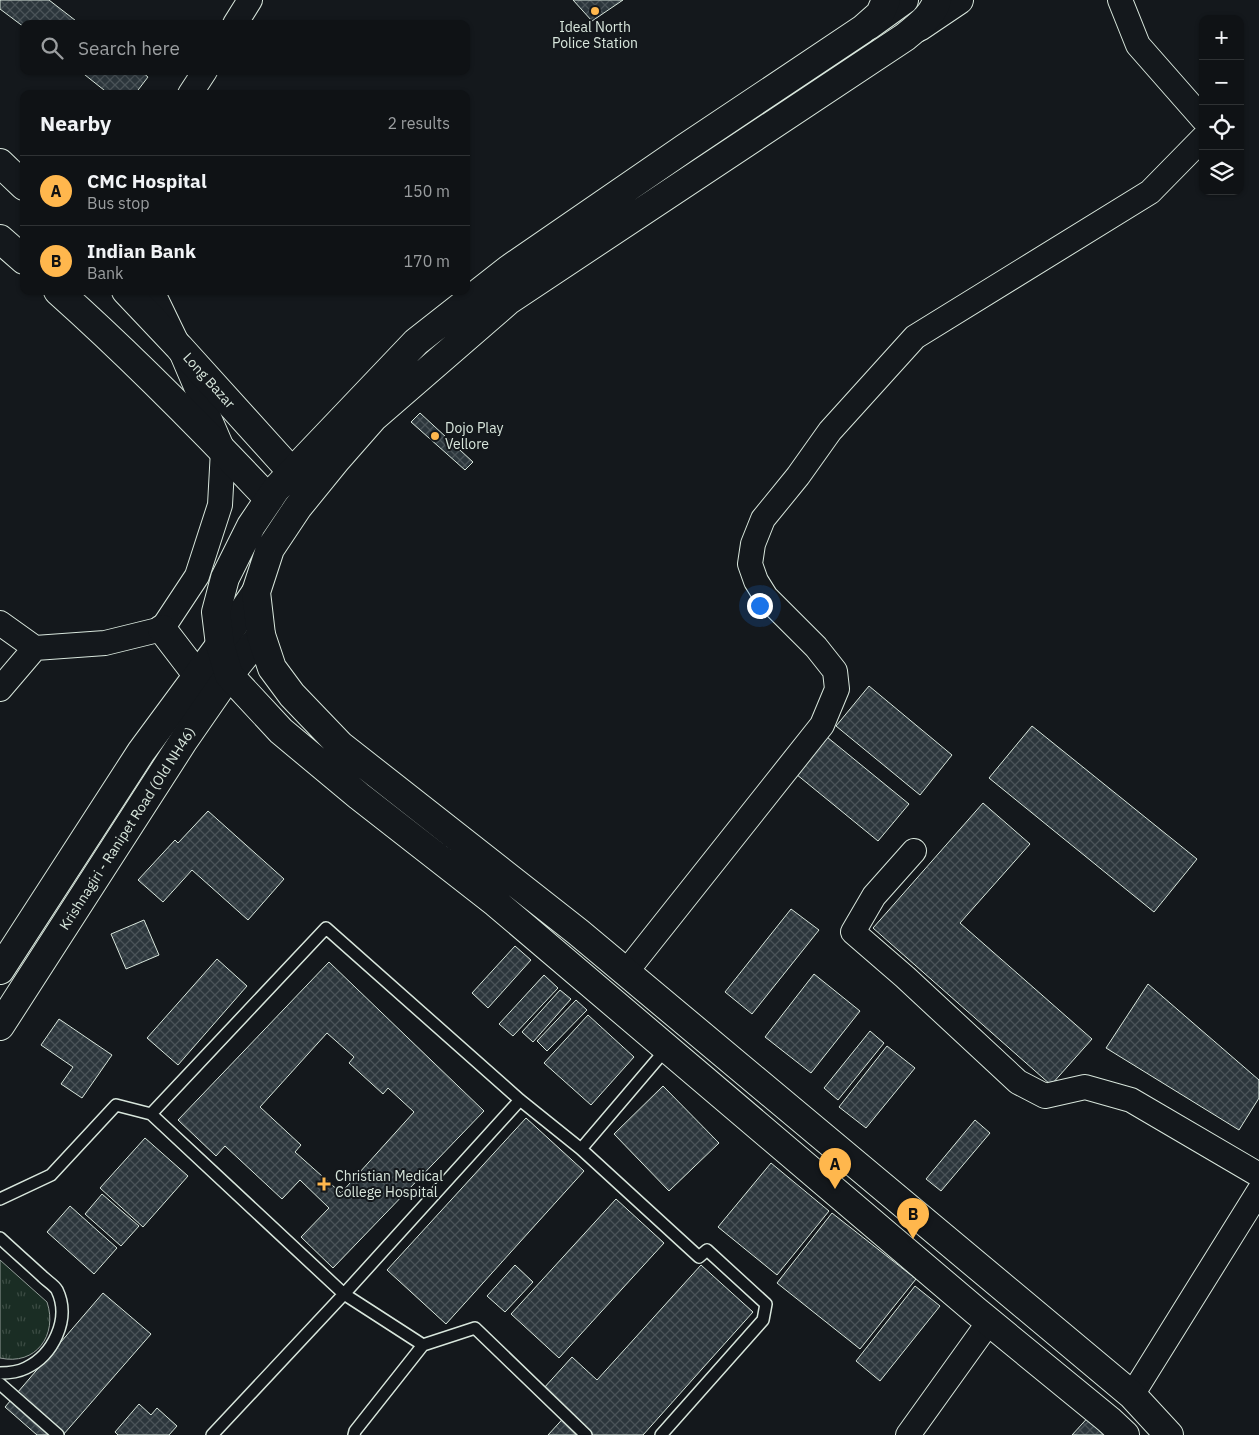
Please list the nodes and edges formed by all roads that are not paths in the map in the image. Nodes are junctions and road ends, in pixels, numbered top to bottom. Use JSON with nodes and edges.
{"nodes":[{"id":1,"x":250,"y":0,"type":"edge"},
{"id":2,"x":886,"y":0,"type":"edge"},
{"id":3,"x":904,"y":0,"type":"edge"},
{"id":4,"x":937,"y":0,"type":"edge"},
{"id":5,"x":959,"y":0,"type":"edge"},
{"id":6,"x":1120,"y":0,"type":"edge"},
{"id":7,"x":238,"y":20,"type":"edge"},
{"id":8,"x":863,"y":30,"type":"junction"},
{"id":9,"x":905,"y":37,"type":"junction"},
{"id":10,"x":202,"y":75,"type":"edge"},
{"id":11,"x":193,"y":90,"type":"edge"},
{"id":12,"x":1199,"y":114,"type":"edge"},
{"id":13,"x":1199,"y":142,"type":"edge"},
{"id":14,"x":0,"y":163,"type":"edge"},
{"id":15,"x":20,"y":182,"type":"edge"},
{"id":16,"x":0,"y":239,"type":"edge"},
{"id":17,"x":20,"y":256,"type":"edge"},
{"id":18,"x":62,"y":295,"type":"edge"},
{"id":19,"x":130,"y":295,"type":"edge"},
{"id":20,"x":154,"y":295,"type":"edge"},
{"id":21,"x":178,"y":347,"type":"junction"},
{"id":22,"x":223,"y":450,"type":"junction"},
{"id":23,"x":292,"y":472,"type":"junction"},
{"id":24,"x":269,"y":499,"type":"junction"},
{"id":25,"x":256,"y":592,"type":"junction"},
{"id":26,"x":0,"y":623,"type":"edge"},
{"id":27,"x":162,"y":629,"type":"junction"},
{"id":28,"x":261,"y":635,"type":"junction"},
{"id":29,"x":220,"y":645,"type":"junction"},
{"id":30,"x":35,"y":648,"type":"junction"},
{"id":31,"x":229,"y":675,"type":"junction"},
{"id":32,"x":198,"y":676,"type":"junction"},
{"id":33,"x":0,"y":689,"type":"edge"},
{"id":34,"x":209,"y":703,"type":"junction"},
{"id":35,"x":914,"y":851,"type":"dead end"},
{"id":36,"x":0,"y":970,"type":"edge"},
{"id":37,"x":626,"y":972,"type":"junction"},
{"id":38,"x":0,"y":1026,"type":"edge"},
{"id":39,"x":667,"y":1048,"type":"junction"},
{"id":40,"x":520,"y":1100,"type":"junction"},
{"id":41,"x":151,"y":1114,"type":"junction"},
{"id":42,"x":581,"y":1150,"type":"junction"},
{"id":43,"x":1259,"y":1175,"type":"edge"},
{"id":44,"x":1259,"y":1191,"type":"edge"},
{"id":45,"x":0,"y":1199,"type":"edge"},
{"id":46,"x":0,"y":1238,"type":"edge"},
{"id":47,"x":344,"y":1294,"type":"junction"},
{"id":48,"x":989,"y":1322,"type":"junction"},
{"id":49,"x":423,"y":1345,"type":"junction"},
{"id":50,"x":0,"y":1373,"type":"edge"},
{"id":51,"x":0,"y":1384,"type":"edge"},
{"id":52,"x":1132,"y":1395,"type":"junction"},
{"id":53,"x":58,"y":1435,"type":"edge"},
{"id":54,"x":212,"y":1435,"type":"edge"},
{"id":55,"x":354,"y":1435,"type":"edge"},
{"id":56,"x":586,"y":1435,"type":"edge"},
{"id":57,"x":661,"y":1435,"type":"edge"},
{"id":58,"x":908,"y":1435,"type":"edge"},
{"id":59,"x":1125,"y":1435,"type":"edge"},
{"id":60,"x":1169,"y":1435,"type":"edge"}],
"edges":[{"from":1,"to":7,"type":"street"},
{"from":2,"to":8,"type":"main road"},
{"from":3,"to":8,"type":"main road"},
{"from":4,"to":9,"type":"main road"},
{"from":5,"to":9,"type":"main road"},
{"from":6,"to":12,"type":"street"},
{"from":8,"to":23,"type":"main road"},
{"from":9,"to":25,"type":"main road"},
{"from":10,"to":11,"type":"street"},
{"from":13,"to":37,"type":"street"},
{"from":14,"to":15,"type":"main road"},
{"from":16,"to":17,"type":"main road"},
{"from":18,"to":22,"type":"main road"},
{"from":19,"to":21,"type":"main road","name":"Long Bazar"},
{"from":20,"to":21,"type":"street"},
{"from":21,"to":22,"type":"street"},
{"from":21,"to":23,"type":"main road","name":"Long Bazar"},
{"from":22,"to":24,"type":"main road"},
{"from":22,"to":27,"type":"street"},
{"from":23,"to":24,"type":"main road"},
{"from":24,"to":29,"type":"main road"},
{"from":25,"to":28,"type":"main road"},
{"from":25,"to":29,"type":"main road","name":"Krishnagiri - Ranipet Road (Old NH46)"},
{"from":26,"to":30,"type":"street"},
{"from":27,"to":30,"type":"street"},
{"from":27,"to":32,"type":"main road"},
{"from":28,"to":31,"type":"main road","name":"Krishnagiri - Ranipet Road (Old NH46)"},
{"from":28,"to":37,"type":"main road"},
{"from":29,"to":31,"type":"main road"},
{"from":29,"to":32,"type":"main road","name":"Krishnagiri - Ranipet Road (Old NH46)"},
{"from":30,"to":33,"type":"street"},
{"from":31,"to":34,"type":"main road","name":"Krishnagiri - Ranipet Road (Old NH46)"},
{"from":31,"to":39,"type":"main road"},
{"from":32,"to":34,"type":"main road"},
{"from":32,"to":36,"type":"main road","name":"Krishnagiri - Ranipet Road (Old NH46)"},
{"from":34,"to":38,"type":"main road","name":"Krishnagiri - Ranipet Road (Old NH46)"},
{"from":35,"to":43,"type":"street"},
{"from":37,"to":52,"type":"main road"},
{"from":39,"to":42,"type":"lane"},
{"from":39,"to":48,"type":"main road"},
{"from":40,"to":41,"type":"lane"},
{"from":40,"to":42,"type":"lane"},
{"from":40,"to":47,"type":"lane"},
{"from":41,"to":45,"type":"lane"},
{"from":41,"to":47,"type":"lane"},
{"from":42,"to":57,"type":"lane"},
{"from":44,"to":52,"type":"street"},
{"from":46,"to":50,"type":"lane"},
{"from":47,"to":49,"type":"lane"},
{"from":47,"to":54,"type":"lane"},
{"from":48,"to":58,"type":"street"},
{"from":48,"to":59,"type":"main road"},
{"from":49,"to":55,"type":"lane"},
{"from":49,"to":56,"type":"lane"},
{"from":51,"to":53,"type":"lane"},
{"from":52,"to":60,"type":"main road"}]}
